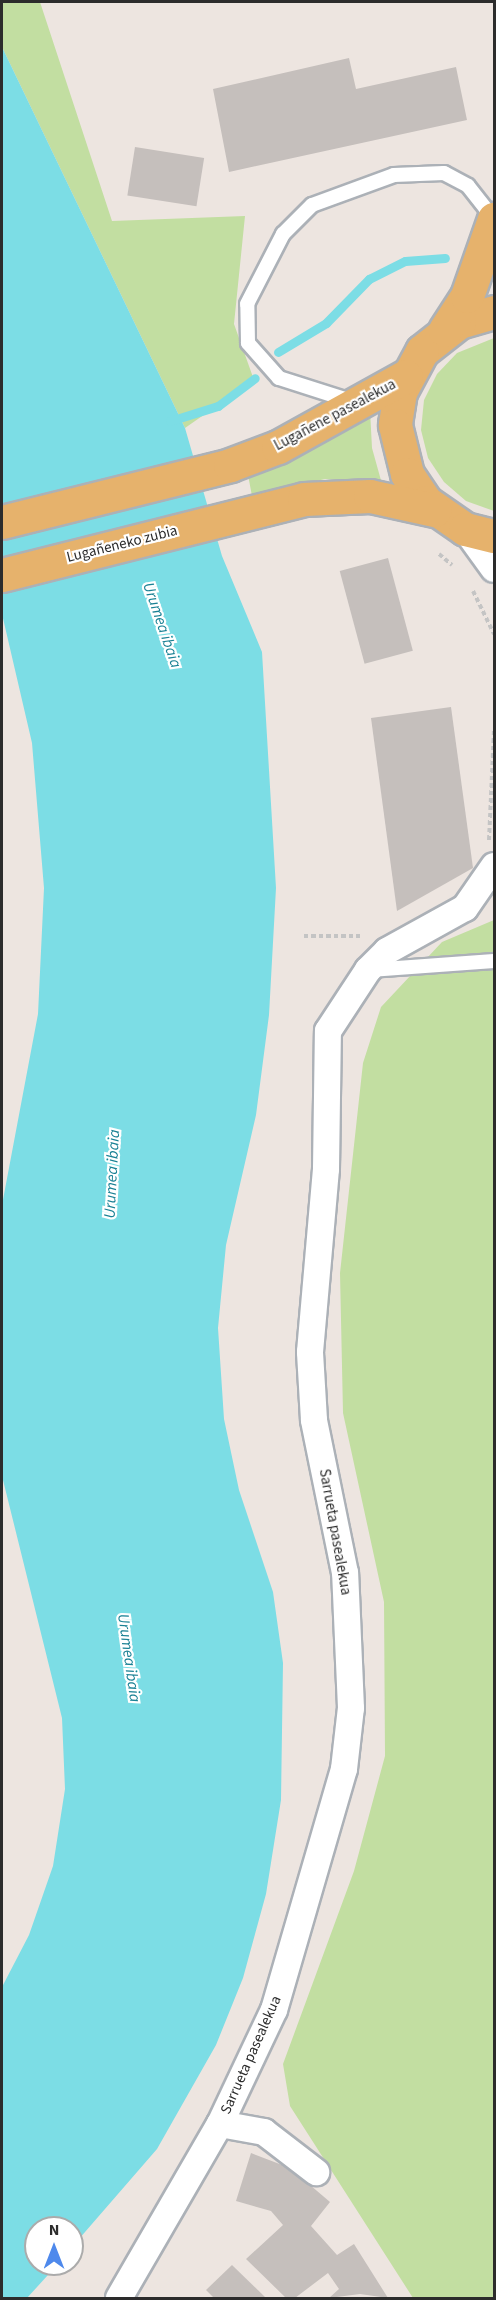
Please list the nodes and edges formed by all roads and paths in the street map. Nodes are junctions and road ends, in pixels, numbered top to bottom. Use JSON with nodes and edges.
{"nodes":[{"id":1,"x":494,"y":219,"type":"edge"},
{"id":2,"x":495,"y":312,"type":"edge"},
{"id":3,"x":445,"y":330,"type":"junction"},
{"id":4,"x":406,"y":376,"type":"junction"},
{"id":5,"x":359,"y":403,"type":"junction"},
{"id":6,"x":434,"y":510,"type":"junction"},
{"id":7,"x":2,"y":522,"type":"edge"},
{"id":8,"x":480,"y":533,"type":"edge"},
{"id":9,"x":429,"y":546,"type":"dead end"},
{"id":10,"x":495,"y":569,"type":"edge"},
{"id":11,"x":463,"y":573,"type":"dead end"},
{"id":12,"x":2,"y":574,"type":"edge"},
{"id":13,"x":468,"y":583,"type":"dead end"},
{"id":14,"x":495,"y":634,"type":"edge"},
{"id":15,"x":495,"y":730,"type":"edge"},
{"id":16,"x":491,"y":857,"type":"edge"},
{"id":17,"x":304,"y":936,"type":"dead end"},
{"id":18,"x":371,"y":936,"type":"dead end"},
{"id":19,"x":495,"y":961,"type":"edge"},
{"id":20,"x":368,"y":970,"type":"junction"},
{"id":21,"x":220,"y":2124,"type":"junction"},
{"id":22,"x":316,"y":2172,"type":"dead end"},
{"id":23,"x":119,"y":2298,"type":"edge"}],
"edges":[{"from":1,"to":3,"type":"main road"},
{"from":1,"to":5,"type":"lane"},
{"from":2,"to":3,"type":"main road"},
{"from":3,"to":4,"type":"main road"},
{"from":4,"to":5,"type":"main road","name":"Lugañene pasealekua"},
{"from":4,"to":6,"type":"main road"},
{"from":5,"to":7,"type":"main road","name":"Lugañene pasealekua"},
{"from":6,"to":8,"type":"main road"},
{"from":6,"to":12,"type":"main road","name":"Lugañeneko zubia"},
{"from":8,"to":10,"type":"street"},
{"from":9,"to":11,"type":"path"},
{"from":13,"to":14,"type":"path"},
{"from":15,"to":16,"type":"path"},
{"from":16,"to":20,"type":"street","name":"Sarrueta pasealekua"},
{"from":17,"to":18,"type":"path"},
{"from":19,"to":20,"type":"lane"},
{"from":20,"to":21,"type":"street","name":"Sarrueta pasealekua"},
{"from":21,"to":22,"type":"street"},
{"from":21,"to":23,"type":"street","name":"Sarrueta pasealekua"}]}
